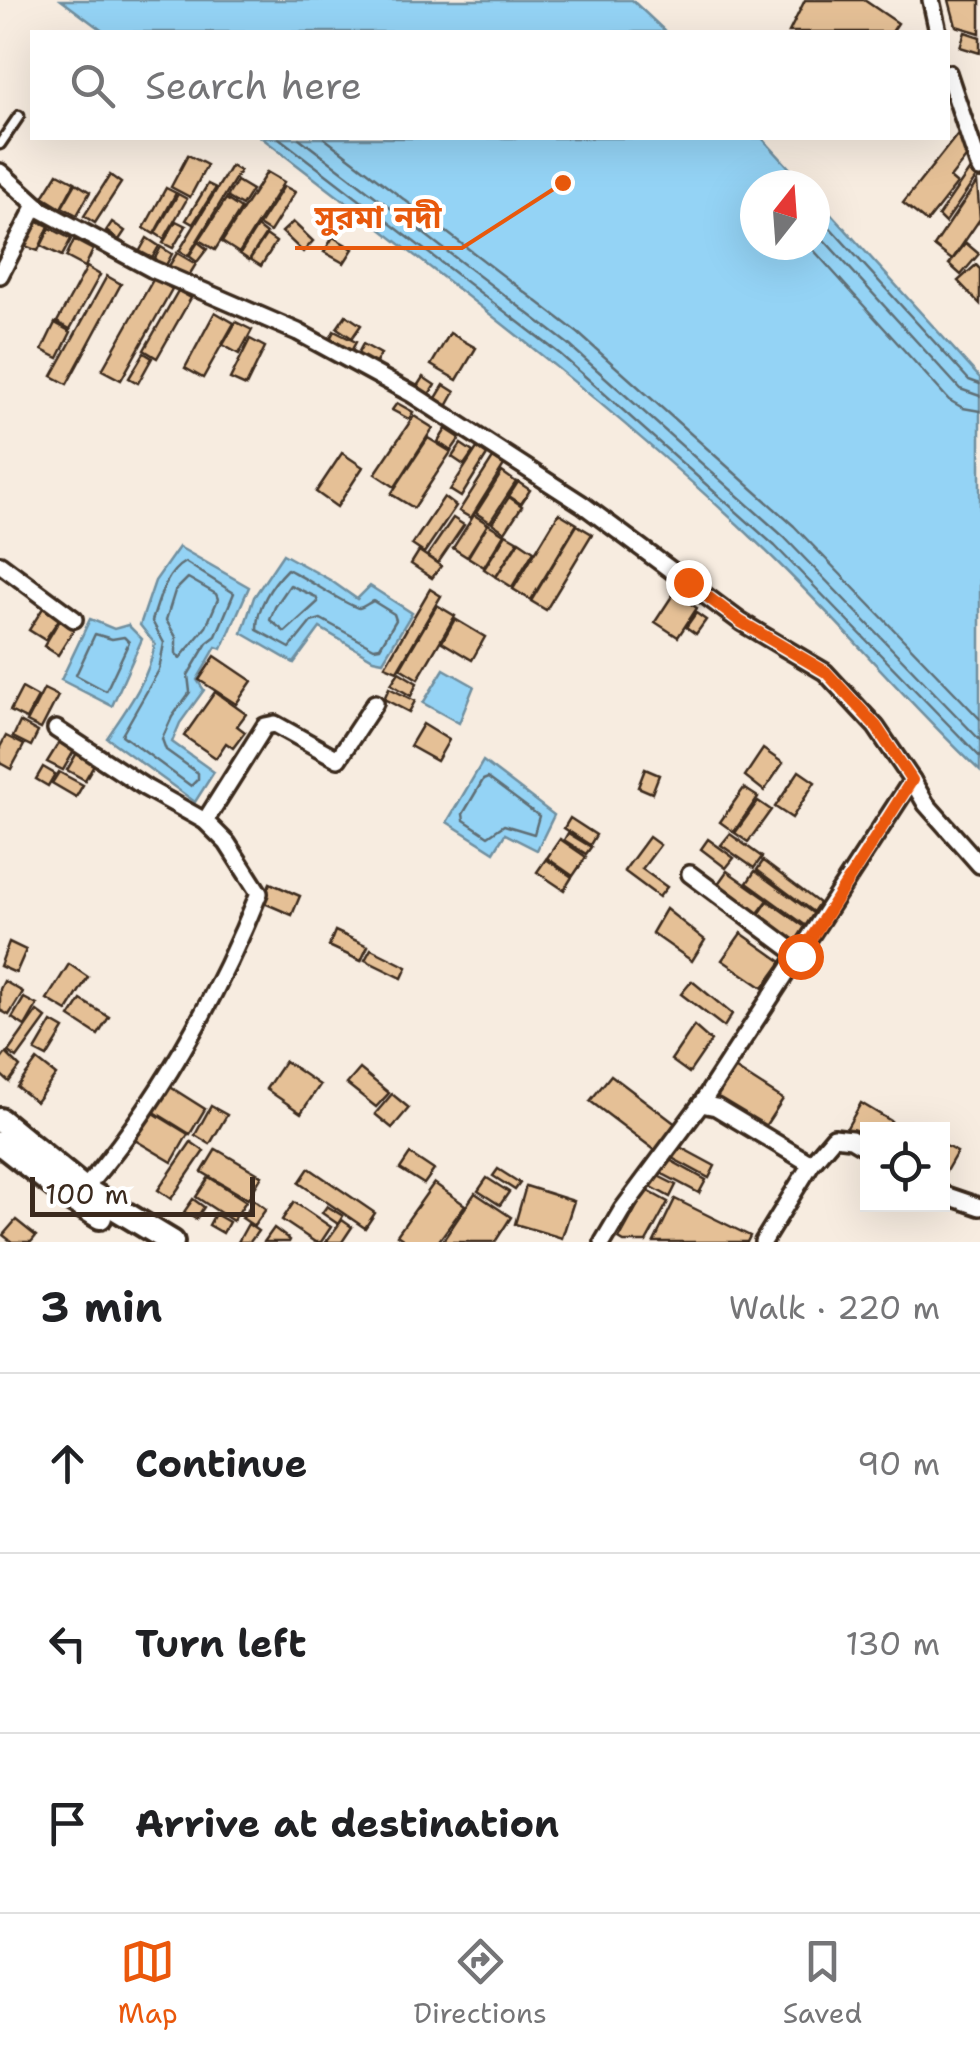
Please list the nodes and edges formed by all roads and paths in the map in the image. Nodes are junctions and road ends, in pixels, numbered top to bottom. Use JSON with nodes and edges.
{"nodes":[{"id":1,"x":932,"y":0,"type":"edge"},
{"id":2,"x":938,"y":30,"type":"edge"},
{"id":3,"x":950,"y":79,"type":"edge"},
{"id":4,"x":19,"y":116,"type":"dead end"},
{"id":5,"x":0,"y":144,"type":"edge"},
{"id":6,"x":980,"y":169,"type":"edge"},
{"id":7,"x":0,"y":172,"type":"edge"},
{"id":8,"x":36,"y":205,"type":"junction"},
{"id":9,"x":0,"y":276,"type":"edge"},
{"id":10,"x":0,"y":564,"type":"edge"},
{"id":11,"x":74,"y":619,"type":"dead end"},
{"id":12,"x":375,"y":702,"type":"dead end"},
{"id":13,"x":56,"y":729,"type":"dead end"},
{"id":14,"x":912,"y":780,"type":"junction"},
{"id":15,"x":204,"y":821,"type":"junction"},
{"id":16,"x":980,"y":865,"type":"edge"},
{"id":17,"x":690,"y":874,"type":"dead end"},
{"id":18,"x":800,"y":956,"type":"junction"},
{"id":19,"x":701,"y":1104,"type":"junction"},
{"id":20,"x":0,"y":1120,"type":"edge"},
{"id":21,"x":0,"y":1143,"type":"edge"},
{"id":22,"x":860,"y":1143,"type":"edge"},
{"id":23,"x":810,"y":1164,"type":"junction"},
{"id":24,"x":79,"y":1195,"type":"junction"},
{"id":25,"x":950,"y":1197,"type":"edge"},
{"id":26,"x":980,"y":1207,"type":"edge"},
{"id":27,"x":142,"y":1242,"type":"edge"},
{"id":28,"x":172,"y":1242,"type":"edge"},
{"id":29,"x":602,"y":1242,"type":"edge"},
{"id":30,"x":763,"y":1242,"type":"edge"}],
"edges":[{"from":1,"to":2,"type":"street"},
{"from":3,"to":6,"type":"street"},
{"from":4,"to":5,"type":"lane"},
{"from":7,"to":8,"type":"street"},
{"from":8,"to":9,"type":"street"},
{"from":8,"to":14,"type":"street"},
{"from":10,"to":11,"type":"street"},
{"from":12,"to":15,"type":"street"},
{"from":13,"to":15,"type":"street"},
{"from":14,"to":16,"type":"street"},
{"from":14,"to":18,"type":"street"},
{"from":15,"to":24,"type":"street"},
{"from":17,"to":18,"type":"street"},
{"from":18,"to":19,"type":"street"},
{"from":19,"to":23,"type":"street"},
{"from":19,"to":29,"type":"street"},
{"from":20,"to":24,"type":"main road"},
{"from":21,"to":24,"type":"main road"},
{"from":22,"to":23,"type":"street"},
{"from":23,"to":30,"type":"street"},
{"from":24,"to":27,"type":"main road"},
{"from":24,"to":28,"type":"main road"},
{"from":25,"to":26,"type":"street"}]}
